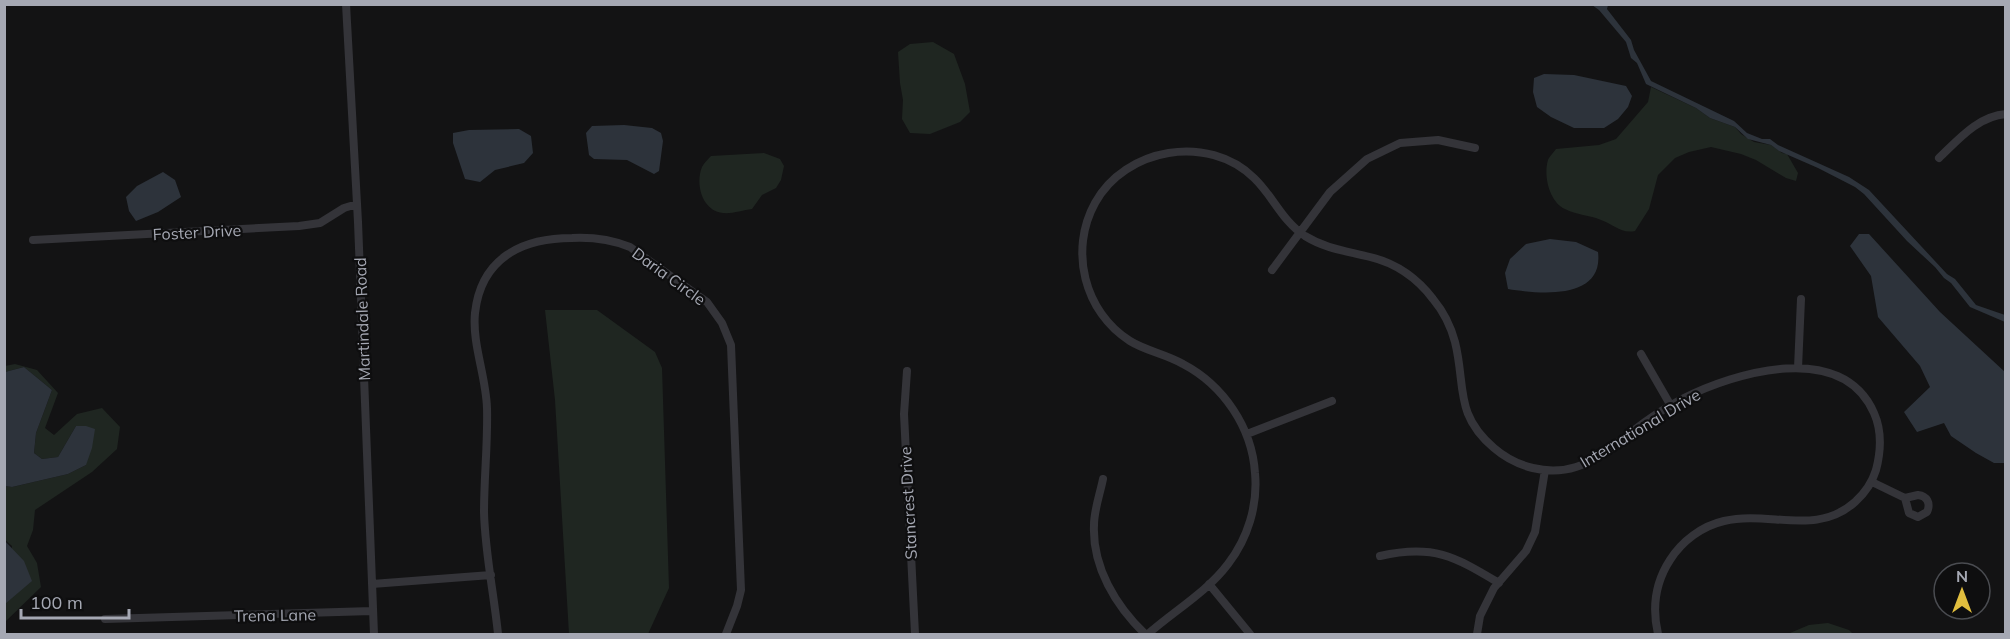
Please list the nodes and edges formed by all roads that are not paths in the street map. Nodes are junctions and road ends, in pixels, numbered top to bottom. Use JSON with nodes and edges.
{"nodes":[{"id":1,"x":346,"y":4,"type":"edge"},
{"id":2,"x":2006,"y":114,"type":"edge"},
{"id":3,"x":1475,"y":148,"type":"dead end"},
{"id":4,"x":1940,"y":158,"type":"dead end"},
{"id":5,"x":357,"y":204,"type":"junction"},
{"id":6,"x":1301,"y":233,"type":"junction"},
{"id":7,"x":33,"y":240,"type":"dead end"},
{"id":8,"x":1272,"y":270,"type":"dead end"},
{"id":9,"x":1801,"y":299,"type":"dead end"},
{"id":10,"x":1641,"y":354,"type":"dead end"},
{"id":11,"x":1798,"y":368,"type":"junction"},
{"id":12,"x":907,"y":371,"type":"dead end"},
{"id":13,"x":1332,"y":402,"type":"dead end"},
{"id":14,"x":1671,"y":406,"type":"junction"},
{"id":15,"x":1247,"y":434,"type":"junction"},
{"id":16,"x":1545,"y":470,"type":"junction"},
{"id":17,"x":1103,"y":479,"type":"dead end"},
{"id":18,"x":1872,"y":482,"type":"junction"},
{"id":19,"x":1905,"y":498,"type":"dead end"},
{"id":20,"x":1380,"y":556,"type":"dead end"},
{"id":21,"x":491,"y":575,"type":"junction"},
{"id":22,"x":1499,"y":583,"type":"junction"},
{"id":23,"x":372,"y":584,"type":"junction"},
{"id":24,"x":1209,"y":584,"type":"junction"},
{"id":25,"x":372,"y":611,"type":"junction"},
{"id":26,"x":105,"y":619,"type":"dead end"},
{"id":27,"x":374,"y":634,"type":"edge"},
{"id":28,"x":498,"y":634,"type":"edge"},
{"id":29,"x":726,"y":634,"type":"edge"},
{"id":30,"x":915,"y":634,"type":"edge"},
{"id":31,"x":1146,"y":634,"type":"edge"},
{"id":32,"x":1250,"y":634,"type":"edge"},
{"id":33,"x":1477,"y":634,"type":"edge"},
{"id":34,"x":1658,"y":634,"type":"edge"}],
"edges":[{"from":1,"to":5,"type":"street","name":"Martindale Road"},
{"from":2,"to":4,"type":"street"},
{"from":3,"to":6,"type":"street"},
{"from":5,"to":7,"type":"street","name":"Foster Drive"},
{"from":5,"to":23,"type":"street","name":"Martindale Road"},
{"from":6,"to":8,"type":"street"},
{"from":6,"to":15,"type":"street","name":"International Drive"},
{"from":6,"to":16,"type":"street","name":"International Drive"},
{"from":9,"to":11,"type":"street"},
{"from":10,"to":14,"type":"street"},
{"from":11,"to":14,"type":"street","name":"International Drive"},
{"from":11,"to":18,"type":"street","name":"International Drive"},
{"from":12,"to":30,"type":"street","name":"Stancrest Drive"},
{"from":13,"to":15,"type":"street"},
{"from":14,"to":16,"type":"street","name":"International Drive"},
{"from":15,"to":24,"type":"street","name":"International Drive"},
{"from":16,"to":22,"type":"street"},
{"from":17,"to":31,"type":"street"},
{"from":18,"to":19,"type":"street"},
{"from":18,"to":34,"type":"street"},
{"from":20,"to":22,"type":"street"},
{"from":21,"to":23,"type":"street"},
{"from":21,"to":28,"type":"street","name":"Daria Circle"},
{"from":21,"to":29,"type":"street","name":"Daria Circle"},
{"from":22,"to":33,"type":"street"},
{"from":23,"to":25,"type":"street","name":"Martindale Road"},
{"from":24,"to":31,"type":"street","name":"International Drive"},
{"from":24,"to":32,"type":"street"},
{"from":25,"to":26,"type":"street","name":"Trena Lane"},
{"from":25,"to":27,"type":"street","name":"Martindale Road"}]}
